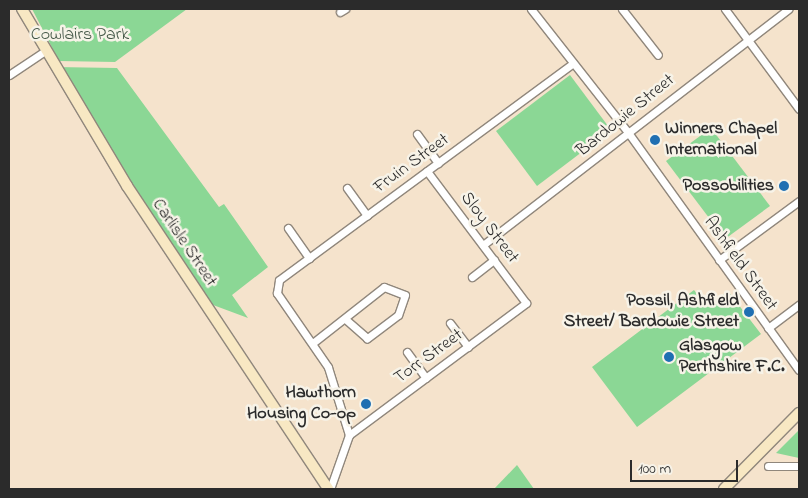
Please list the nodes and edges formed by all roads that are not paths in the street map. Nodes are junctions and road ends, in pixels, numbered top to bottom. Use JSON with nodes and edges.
{"nodes":[{"id":1,"x":22,"y":9,"type":"edge"},
{"id":2,"x":531,"y":9,"type":"edge"},
{"id":3,"x":622,"y":9,"type":"edge"},
{"id":4,"x":725,"y":9,"type":"edge"},
{"id":5,"x":788,"y":9,"type":"edge"},
{"id":6,"x":748,"y":39,"type":"junction"},
{"id":7,"x":45,"y":51,"type":"junction"},
{"id":8,"x":658,"y":55,"type":"dead end"},
{"id":9,"x":572,"y":64,"type":"junction"},
{"id":10,"x":9,"y":75,"type":"edge"},
{"id":11,"x":799,"y":109,"type":"edge"},
{"id":12,"x":627,"y":131,"type":"junction"},
{"id":13,"x":417,"y":134,"type":"dead end"},
{"id":14,"x":438,"y":163,"type":"junction"},
{"id":15,"x":427,"y":171,"type":"junction"},
{"id":16,"x":347,"y":188,"type":"dead end"},
{"id":17,"x":799,"y":201,"type":"edge"},
{"id":18,"x":367,"y":216,"type":"junction"},
{"id":19,"x":288,"y":228,"type":"dead end"},
{"id":20,"x":483,"y":245,"type":"junction"},
{"id":21,"x":309,"y":258,"type":"junction"},
{"id":22,"x":494,"y":260,"type":"junction"},
{"id":23,"x":719,"y":260,"type":"junction"},
{"id":24,"x":472,"y":276,"type":"dead end"},
{"id":25,"x":526,"y":303,"type":"joint"},
{"id":26,"x":799,"y":306,"type":"edge"},
{"id":27,"x":345,"y":319,"type":"junction"},
{"id":28,"x":450,"y":323,"type":"dead end"},
{"id":29,"x":768,"y":328,"type":"junction"},
{"id":30,"x":314,"y":342,"type":"junction"},
{"id":31,"x":468,"y":346,"type":"junction"},
{"id":32,"x":407,"y":352,"type":"dead end"},
{"id":33,"x":799,"y":370,"type":"edge"},
{"id":34,"x":426,"y":378,"type":"junction"},
{"id":35,"x":799,"y":412,"type":"edge"},
{"id":36,"x":349,"y":435,"type":"junction"},
{"id":37,"x":768,"y":466,"type":"dead end"},
{"id":38,"x":799,"y":466,"type":"edge"},
{"id":39,"x":329,"y":489,"type":"edge"},
{"id":40,"x":724,"y":489,"type":"edge"}],
"edges":[{"from":1,"to":7,"type":"street","name":"Carlisle Street"},
{"from":2,"to":9,"type":"street","name":"Ashfield Street"},
{"from":3,"to":8,"type":"street"},
{"from":4,"to":6,"type":"street"},
{"from":5,"to":6,"type":"street","name":"Bardowie Street"},
{"from":6,"to":11,"type":"street"},
{"from":6,"to":12,"type":"street","name":"Bardowie Street"},
{"from":7,"to":10,"type":"street"},
{"from":7,"to":39,"type":"street","name":"Carlisle Street"},
{"from":9,"to":12,"type":"street","name":"Ashfield Street"},
{"from":9,"to":14,"type":"street","name":"Fruin Street"},
{"from":12,"to":20,"type":"street","name":"Bardowie Street"},
{"from":12,"to":23,"type":"street","name":"Ashfield Street"},
{"from":13,"to":14,"type":"street"},
{"from":14,"to":15,"type":"street","name":"Fruin Street"},
{"from":15,"to":18,"type":"street","name":"Fruin Street"},
{"from":15,"to":20,"type":"street","name":"Sloy Street"},
{"from":16,"to":18,"type":"street"},
{"from":17,"to":23,"type":"street"},
{"from":18,"to":21,"type":"street","name":"Fruin Street"},
{"from":19,"to":21,"type":"street"},
{"from":20,"to":22,"type":"street","name":"Sloy Street"},
{"from":21,"to":30,"type":"street","name":"Fruin Street"},
{"from":22,"to":24,"type":"street"},
{"from":22,"to":25,"type":"street","name":"Sloy Street"},
{"from":23,"to":29,"type":"street","name":"Ashfield Street"},
{"from":25,"to":31,"type":"street","name":"Torr Street"},
{"from":26,"to":29,"type":"street"},
{"from":27,"to":27,"type":"street"},
{"from":27,"to":30,"type":"street"},
{"from":28,"to":31,"type":"street"},
{"from":29,"to":33,"type":"street","name":"Ashfield Street"},
{"from":30,"to":36,"type":"street"},
{"from":31,"to":34,"type":"street","name":"Torr Street"},
{"from":32,"to":34,"type":"street"},
{"from":34,"to":36,"type":"street","name":"Torr Street"},
{"from":35,"to":40,"type":"street"},
{"from":36,"to":39,"type":"street"},
{"from":37,"to":38,"type":"street"}]}
